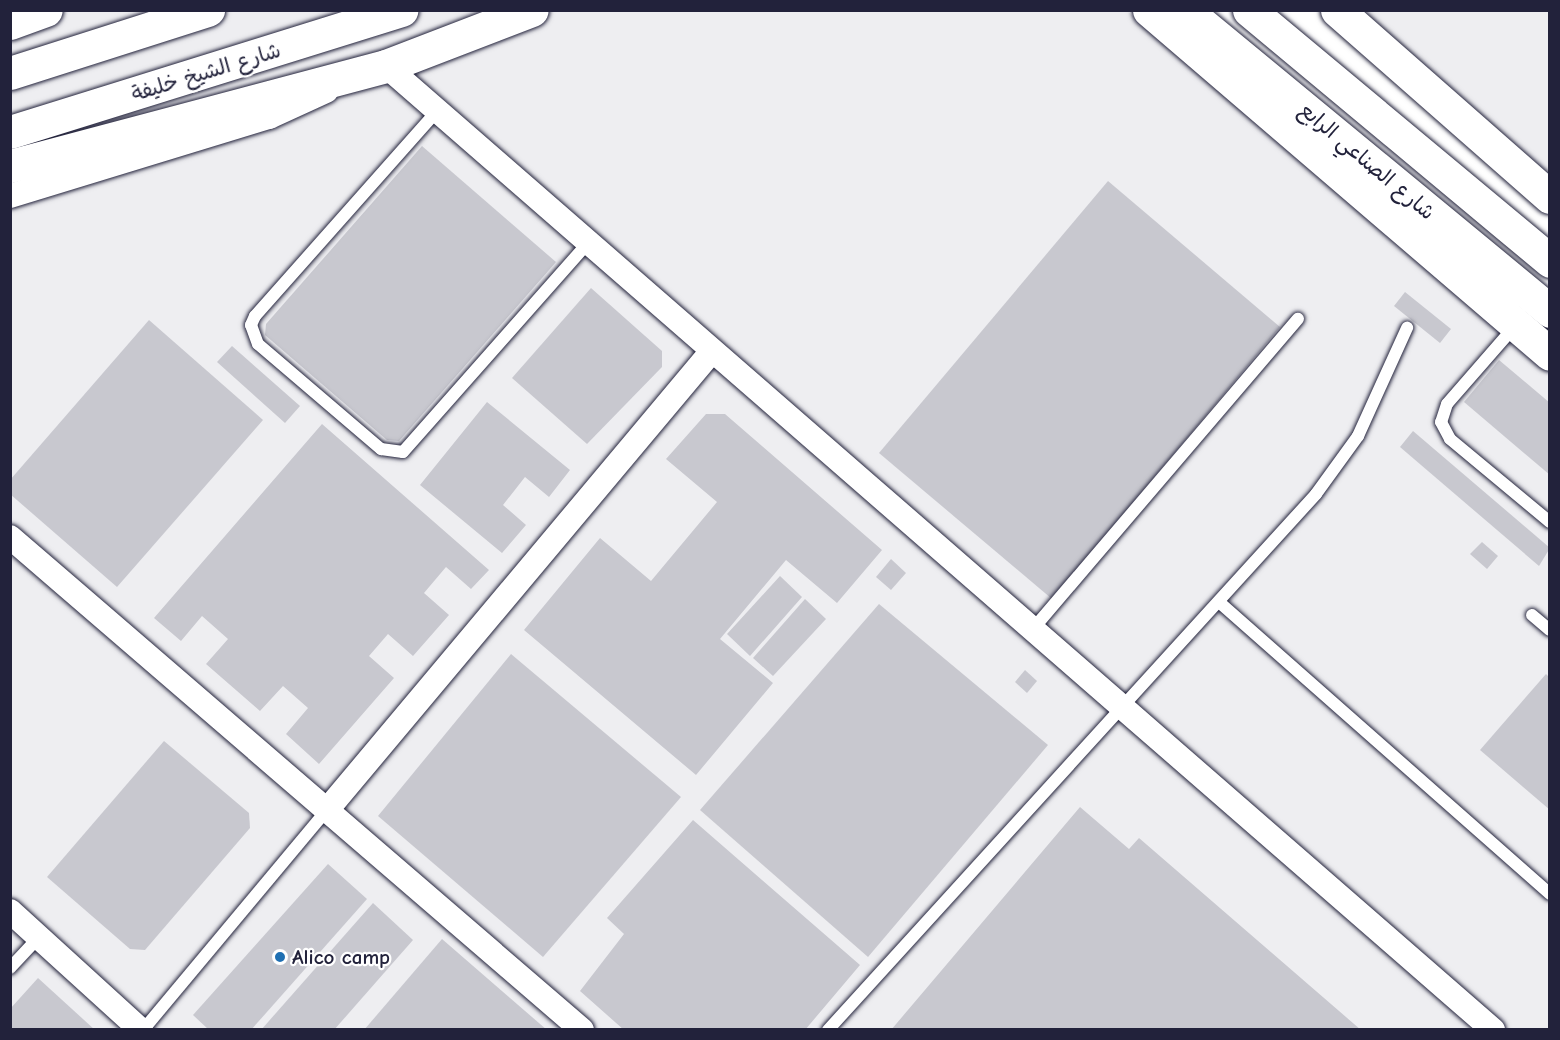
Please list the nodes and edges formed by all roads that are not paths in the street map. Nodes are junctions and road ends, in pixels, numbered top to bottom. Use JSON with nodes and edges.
{"nodes":[{"id":1,"x":208,"y":10,"type":"edge"},
{"id":2,"x":401,"y":10,"type":"edge"},
{"id":3,"x":532,"y":10,"type":"edge"},
{"id":4,"x":1149,"y":10,"type":"edge"},
{"id":5,"x":1185,"y":10,"type":"edge"},
{"id":6,"x":1249,"y":10,"type":"edge"},
{"id":7,"x":1337,"y":10,"type":"edge"},
{"id":8,"x":386,"y":66,"type":"junction"},
{"id":9,"x":10,"y":73,"type":"edge"},
{"id":10,"x":347,"y":75,"type":"junction"},
{"id":11,"x":436,"y":111,"type":"junction"},
{"id":12,"x":10,"y":132,"type":"edge"},
{"id":13,"x":10,"y":166,"type":"edge"},
{"id":14,"x":10,"y":196,"type":"edge"},
{"id":15,"x":1550,"y":197,"type":"edge"},
{"id":16,"x":588,"y":243,"type":"junction"},
{"id":17,"x":1550,"y":261,"type":"edge"},
{"id":18,"x":1550,"y":311,"type":"edge"},
{"id":19,"x":1298,"y":319,"type":"dead end"},
{"id":20,"x":1516,"y":325,"type":"junction"},
{"id":21,"x":1407,"y":328,"type":"dead end"},
{"id":22,"x":712,"y":351,"type":"junction"},
{"id":23,"x":1550,"y":354,"type":"edge"},
{"id":24,"x":1550,"y":522,"type":"edge"},
{"id":25,"x":10,"y":537,"type":"edge"},
{"id":26,"x":1219,"y":602,"type":"junction"},
{"id":27,"x":1532,"y":615,"type":"dead end"},
{"id":28,"x":1033,"y":629,"type":"junction"},
{"id":29,"x":1550,"y":630,"type":"edge"},
{"id":30,"x":1122,"y":706,"type":"junction"},
{"id":31,"x":327,"y":810,"type":"junction"},
{"id":32,"x":1550,"y":894,"type":"edge"},
{"id":33,"x":10,"y":911,"type":"edge"},
{"id":34,"x":39,"y":937,"type":"junction"},
{"id":35,"x":10,"y":968,"type":"edge"},
{"id":36,"x":142,"y":1029,"type":"edge"},
{"id":37,"x":582,"y":1029,"type":"edge"},
{"id":38,"x":828,"y":1029,"type":"edge"},
{"id":39,"x":1493,"y":1029,"type":"edge"}],
"edges":[{"from":1,"to":9,"type":"main road"},
{"from":2,"to":12,"type":"main road","name":"شارع الشيخ خليفة"},
{"from":3,"to":8,"type":"main road"},
{"from":4,"to":20,"type":"main road"},
{"from":5,"to":18,"type":"main road","name":"شارع الصناعي الرابع"},
{"from":6,"to":17,"type":"main road","name":"شارع الصناعي الرابع"},
{"from":7,"to":15,"type":"main road"},
{"from":8,"to":10,"type":"main road"},
{"from":8,"to":11,"type":"street"},
{"from":10,"to":13,"type":"main road"},
{"from":10,"to":14,"type":"street"},
{"from":11,"to":16,"type":"street"},
{"from":11,"to":16,"type":"lane"},
{"from":16,"to":22,"type":"street"},
{"from":19,"to":28,"type":"lane"},
{"from":20,"to":23,"type":"main road"},
{"from":20,"to":24,"type":"lane"},
{"from":21,"to":26,"type":"lane"},
{"from":22,"to":28,"type":"street"},
{"from":22,"to":31,"type":"street"},
{"from":25,"to":31,"type":"street"},
{"from":26,"to":30,"type":"lane"},
{"from":26,"to":32,"type":"lane"},
{"from":27,"to":29,"type":"lane"},
{"from":28,"to":30,"type":"street"},
{"from":30,"to":38,"type":"lane"},
{"from":30,"to":39,"type":"street"},
{"from":31,"to":36,"type":"lane"},
{"from":31,"to":37,"type":"street"},
{"from":33,"to":34,"type":"street"},
{"from":34,"to":35,"type":"lane"},
{"from":34,"to":36,"type":"street"}]}
